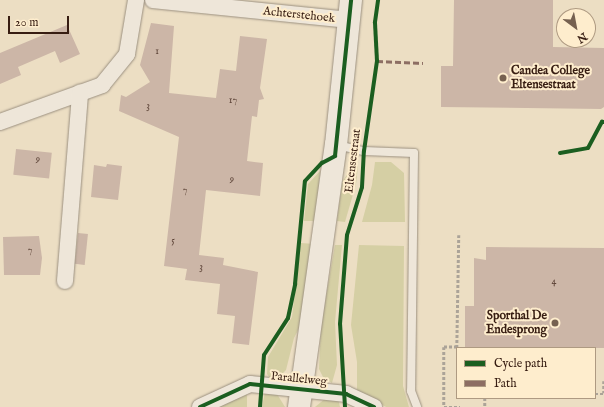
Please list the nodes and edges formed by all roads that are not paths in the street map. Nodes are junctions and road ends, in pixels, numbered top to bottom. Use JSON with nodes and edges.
{"nodes":[{"id":1,"x":136,"y":0,"type":"edge"},
{"id":2,"x":153,"y":0,"type":"edge"},
{"id":3,"x":350,"y":10,"type":"edge"},
{"id":4,"x":80,"y":94,"type":"junction"},
{"id":5,"x":0,"y":122,"type":"edge"},
{"id":6,"x":336,"y":145,"type":"junction"},
{"id":7,"x":65,"y":281,"type":"dead end"},
{"id":8,"x":300,"y":397,"type":"edge"},
{"id":9,"x":200,"y":407,"type":"edge"},
{"id":10,"x":374,"y":407,"type":"edge"},
{"id":11,"x":417,"y":407,"type":"edge"}],
"edges":[{"from":1,"to":4,"type":"street"},
{"from":2,"to":3,"type":"street","name":"Achterstehoek"},
{"from":3,"to":6,"type":"street","name":"Eltensestraat"},
{"from":4,"to":5,"type":"street"},
{"from":4,"to":7,"type":"street"},
{"from":6,"to":8,"type":"street","name":"Eltensestraat"},
{"from":6,"to":11,"type":"lane"},
{"from":8,"to":9,"type":"street","name":"Parallelweg"},
{"from":8,"to":10,"type":"street","name":"Parallelweg"}]}
